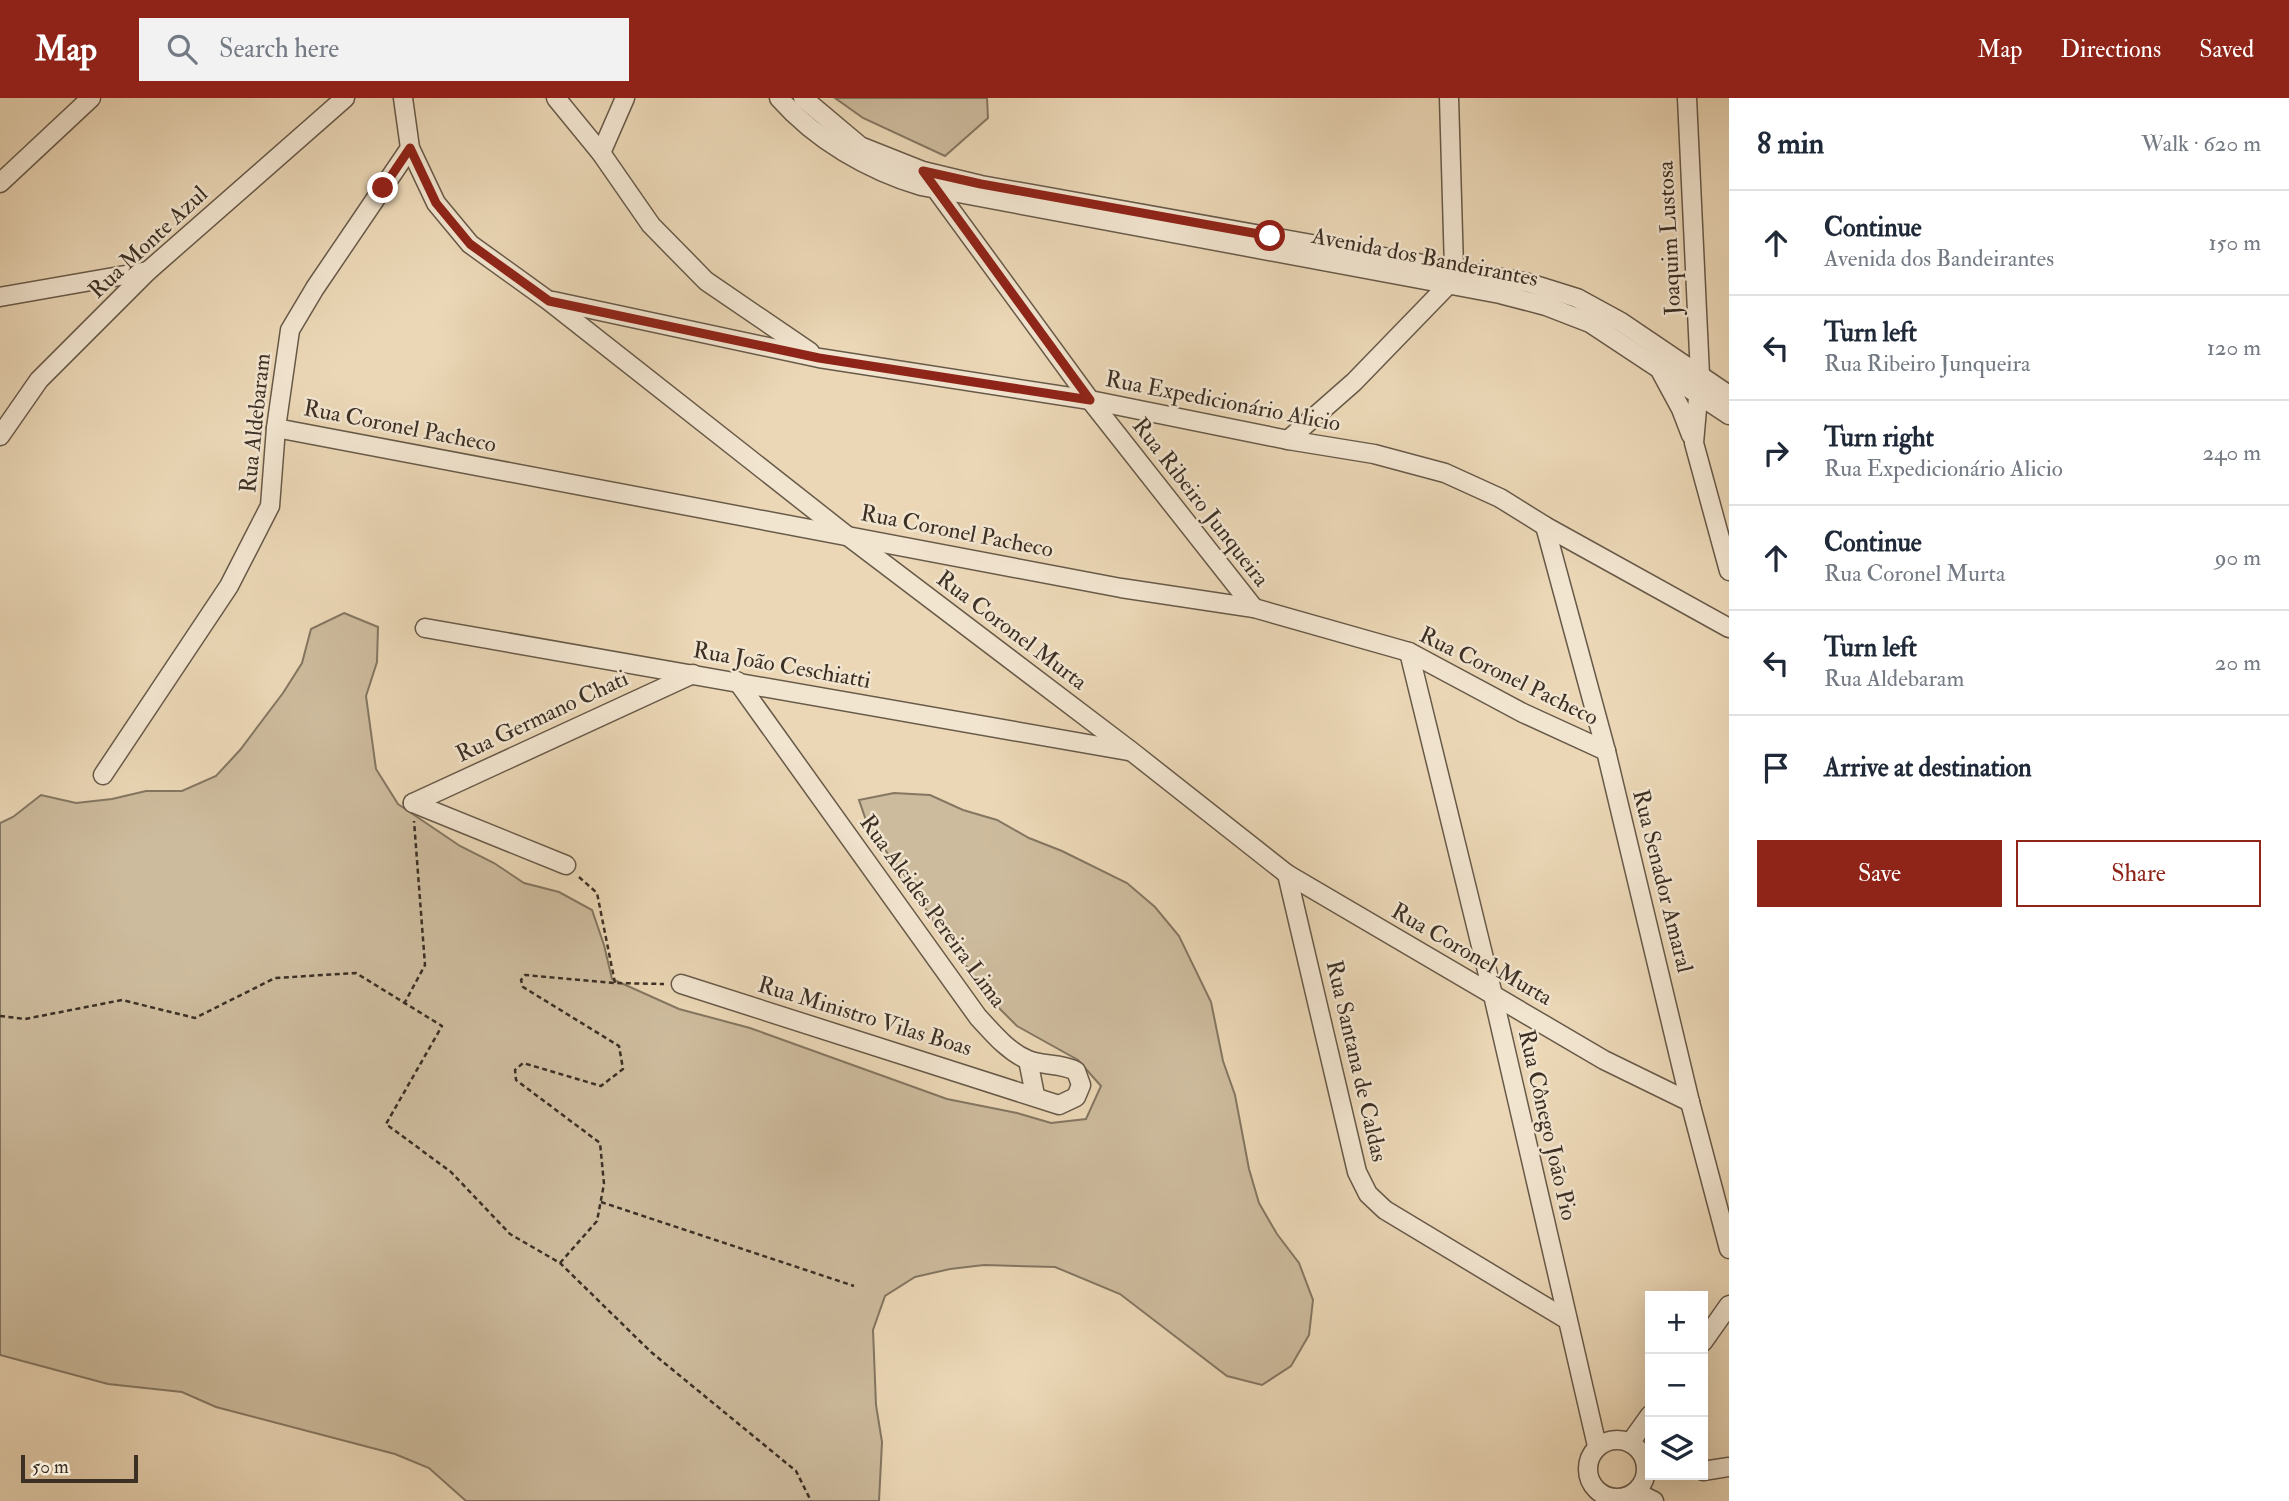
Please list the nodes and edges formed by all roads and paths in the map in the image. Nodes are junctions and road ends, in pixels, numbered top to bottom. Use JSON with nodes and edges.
{"nodes":[{"id":1,"x":91,"y":98,"type":"edge"},
{"id":2,"x":345,"y":98,"type":"edge"},
{"id":3,"x":403,"y":98,"type":"edge"},
{"id":4,"x":556,"y":98,"type":"edge"},
{"id":5,"x":625,"y":98,"type":"edge"},
{"id":6,"x":779,"y":98,"type":"edge"},
{"id":7,"x":803,"y":98,"type":"edge"},
{"id":8,"x":1448,"y":98,"type":"edge"},
{"id":9,"x":1687,"y":98,"type":"edge"},
{"id":10,"x":410,"y":148,"type":"junction"},
{"id":11,"x":601,"y":153,"type":"junction"},
{"id":12,"x":923,"y":171,"type":"junction"},
{"id":13,"x":0,"y":183,"type":"edge"},
{"id":14,"x":936,"y":189,"type":"junction"},
{"id":15,"x":148,"y":271,"type":"junction"},
{"id":16,"x":1451,"y":276,"type":"junction"},
{"id":17,"x":0,"y":297,"type":"edge"},
{"id":18,"x":549,"y":301,"type":"junction"},
{"id":19,"x":819,"y":358,"type":"junction"},
{"id":20,"x":1659,"y":369,"type":"junction"},
{"id":21,"x":1700,"y":375,"type":"junction"},
{"id":22,"x":1697,"y":394,"type":"junction"},
{"id":23,"x":1729,"y":395,"type":"edge"},
{"id":24,"x":1090,"y":400,"type":"junction"},
{"id":25,"x":1729,"y":415,"type":"edge"},
{"id":26,"x":276,"y":428,"type":"junction"},
{"id":27,"x":0,"y":436,"type":"edge"},
{"id":28,"x":1288,"y":440,"type":"junction"},
{"id":29,"x":1694,"y":443,"type":"junction"},
{"id":30,"x":1545,"y":526,"type":"junction"},
{"id":31,"x":845,"y":534,"type":"junction"},
{"id":32,"x":1729,"y":571,"type":"edge"},
{"id":33,"x":1254,"y":608,"type":"junction"},
{"id":34,"x":425,"y":628,"type":"dead end"},
{"id":35,"x":1729,"y":628,"type":"edge"},
{"id":36,"x":1409,"y":652,"type":"junction"},
{"id":37,"x":692,"y":674,"type":"junction"},
{"id":38,"x":737,"y":681,"type":"junction"},
{"id":39,"x":1131,"y":751,"type":"junction"},
{"id":40,"x":1606,"y":751,"type":"junction"},
{"id":41,"x":103,"y":775,"type":"dead end"},
{"id":42,"x":412,"y":803,"type":"junction"},
{"id":43,"x":566,"y":865,"type":"joint"},
{"id":44,"x":1287,"y":874,"type":"junction"},
{"id":45,"x":615,"y":983,"type":"junction"},
{"id":46,"x":681,"y":984,"type":"joint"},
{"id":47,"x":1493,"y":995,"type":"junction"},
{"id":48,"x":404,"y":1004,"type":"junction"},
{"id":49,"x":0,"y":1016,"type":"edge"},
{"id":50,"x":1028,"y":1060,"type":"junction"},
{"id":51,"x":1035,"y":1095,"type":"junction"},
{"id":52,"x":1690,"y":1102,"type":"junction"},
{"id":53,"x":601,"y":1202,"type":"junction"},
{"id":54,"x":1729,"y":1249,"type":"edge"},
{"id":55,"x":560,"y":1264,"type":"junction"},
{"id":56,"x":854,"y":1286,"type":"dead end"},
{"id":57,"x":1729,"y":1305,"type":"edge"},
{"id":58,"x":1566,"y":1319,"type":"junction"},
{"id":59,"x":1708,"y":1335,"type":"edge"},
{"id":60,"x":1649,"y":1417,"type":"edge"},
{"id":61,"x":1630,"y":1443,"type":"junction"},
{"id":62,"x":1597,"y":1446,"type":"junction"},
{"id":63,"x":1645,"y":1460,"type":"edge"},
{"id":64,"x":1729,"y":1467,"type":"edge"},
{"id":65,"x":1708,"y":1470,"type":"edge"},
{"id":66,"x":1648,"y":1480,"type":"edge"},
{"id":67,"x":1636,"y":1492,"type":"junction"},
{"id":68,"x":811,"y":1501,"type":"edge"},
{"id":69,"x":1654,"y":1501,"type":"edge"}],
"edges":[{"from":1,"to":13,"type":"street"},
{"from":2,"to":15,"type":"street","name":"Rua Monte Azul"},
{"from":3,"to":10,"type":"street","name":"Rua Coronel Murta"},
{"from":4,"to":11,"type":"street"},
{"from":5,"to":11,"type":"street"},
{"from":6,"to":14,"type":"street","name":"Avenida dos Bandeirantes"},
{"from":7,"to":12,"type":"street","name":"Avenida dos Bandeirantes"},
{"from":8,"to":16,"type":"street"},
{"from":9,"to":21,"type":"street","name":"Joaquim Lustosa"},
{"from":10,"to":18,"type":"street","name":"Rua Coronel Murta"},
{"from":10,"to":26,"type":"street","name":"Rua Aldebaram"},
{"from":11,"to":19,"type":"street"},
{"from":12,"to":14,"type":"street","name":"Rua Ribeiro Junqueira"},
{"from":12,"to":16,"type":"street","name":"Avenida dos Bandeirantes"},
{"from":14,"to":16,"type":"street","name":"Avenida dos Bandeirantes"},
{"from":14,"to":24,"type":"street","name":"Rua Ribeiro Junqueira"},
{"from":15,"to":17,"type":"street"},
{"from":15,"to":27,"type":"street","name":"Rua Monte Azul"},
{"from":16,"to":20,"type":"street","name":"Avenida dos Bandeirantes"},
{"from":16,"to":21,"type":"street","name":"Avenida dos Bandeirantes"},
{"from":16,"to":28,"type":"street"},
{"from":18,"to":19,"type":"street","name":"Rua Expedicionário Alicio"},
{"from":18,"to":31,"type":"street","name":"Rua Coronel Murta"},
{"from":19,"to":24,"type":"street","name":"Rua Expedicionário Alicio"},
{"from":20,"to":22,"type":"street","name":"Avenida dos Bandeirantes"},
{"from":20,"to":29,"type":"street"},
{"from":21,"to":22,"type":"street","name":"Joaquim Lustosa"},
{"from":21,"to":23,"type":"street","name":"Avenida dos Bandeirantes"},
{"from":22,"to":25,"type":"street","name":"Avenida dos Bandeirantes"},
{"from":22,"to":29,"type":"street","name":"Joaquim Lustosa"},
{"from":24,"to":28,"type":"street","name":"Rua Expedicionário Alicio"},
{"from":24,"to":33,"type":"street","name":"Rua Ribeiro Junqueira"},
{"from":26,"to":31,"type":"street","name":"Rua Coronel Pacheco"},
{"from":26,"to":41,"type":"street","name":"Rua Aldebaram"},
{"from":28,"to":30,"type":"street","name":"Rua Expedicionário Alicio"},
{"from":29,"to":32,"type":"street"},
{"from":30,"to":35,"type":"street","name":"Rua Expedicionário Alicio"},
{"from":30,"to":40,"type":"street","name":"Rua Senador Amaral"},
{"from":31,"to":33,"type":"street","name":"Rua Coronel Pacheco"},
{"from":31,"to":39,"type":"street","name":"Rua Coronel Murta"},
{"from":33,"to":36,"type":"street","name":"Rua Coronel Pacheco"},
{"from":34,"to":37,"type":"street","name":"Rua João Ceschiatti"},
{"from":36,"to":40,"type":"street","name":"Rua Coronel Pacheco"},
{"from":36,"to":47,"type":"street","name":"Rua Cônego João Pio"},
{"from":37,"to":38,"type":"street","name":"Rua João Ceschiatti"},
{"from":37,"to":42,"type":"street","name":"Rua Germano Chati"},
{"from":38,"to":39,"type":"street","name":"Rua João Ceschiatti"},
{"from":38,"to":50,"type":"street","name":"Rua Alcides Pereira Lima"},
{"from":39,"to":44,"type":"street","name":"Rua Coronel Murta"},
{"from":40,"to":52,"type":"street","name":"Rua Senador Amaral"},
{"from":42,"to":43,"type":"street"},
{"from":42,"to":48,"type":"path"},
{"from":43,"to":45,"type":"path"},
{"from":44,"to":47,"type":"street","name":"Rua Coronel Murta"},
{"from":44,"to":58,"type":"street","name":"Rua Santana de Caldas"},
{"from":45,"to":46,"type":"path"},
{"from":45,"to":53,"type":"path"},
{"from":46,"to":51,"type":"street","name":"Rua Ministro Vilas Boas"},
{"from":47,"to":52,"type":"street","name":"Rua Coronel Murta"},
{"from":47,"to":58,"type":"street","name":"Rua Cônego João Pio"},
{"from":48,"to":49,"type":"path"},
{"from":48,"to":55,"type":"path"},
{"from":50,"to":51,"type":"street"},
{"from":50,"to":51,"type":"street","name":"Rua Alcides Pereira Lima"},
{"from":52,"to":54,"type":"street","name":"Rua Senador Amaral"},
{"from":53,"to":55,"type":"path"},
{"from":53,"to":56,"type":"path"},
{"from":55,"to":68,"type":"path"},
{"from":57,"to":59,"type":"street"},
{"from":58,"to":62,"type":"street","name":"Rua Cônego João Pio"},
{"from":60,"to":61,"type":"street"},
{"from":61,"to":62,"type":"street"},
{"from":61,"to":63,"type":"street"},
{"from":62,"to":67,"type":"street"},
{"from":64,"to":65,"type":"street"},
{"from":66,"to":67,"type":"street"},
{"from":67,"to":69,"type":"street"}]}
